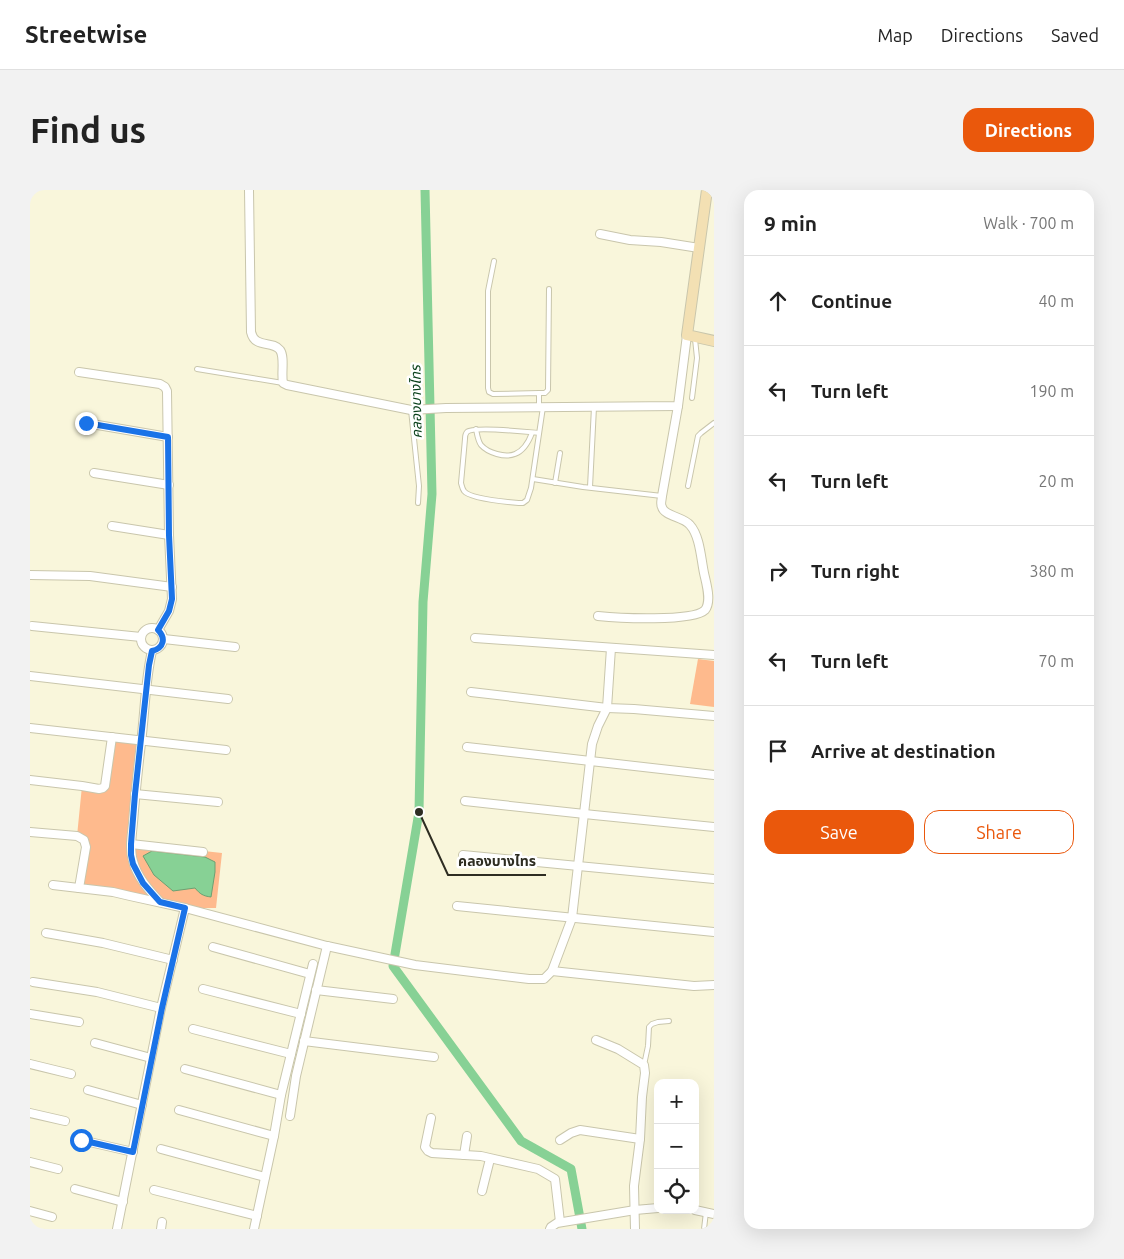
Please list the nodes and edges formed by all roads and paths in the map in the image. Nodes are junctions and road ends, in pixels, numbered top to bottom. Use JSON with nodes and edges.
{"nodes":[{"id":1,"x":249,"y":190,"type":"edge"},
{"id":2,"x":707,"y":190,"type":"edge"},
{"id":3,"x":600,"y":234,"type":"dead end"},
{"id":4,"x":699,"y":248,"type":"junction"},
{"id":5,"x":494,"y":260,"type":"dead end"},
{"id":6,"x":549,"y":289,"type":"dead end"},
{"id":7,"x":691,"y":336,"type":"junction"},
{"id":8,"x":714,"y":341,"type":"edge"},
{"id":9,"x":197,"y":369,"type":"dead end"},
{"id":10,"x":79,"y":372,"type":"dead end"},
{"id":11,"x":282,"y":380,"type":"junction"},
{"id":12,"x":539,"y":393,"type":"junction"},
{"id":13,"x":692,"y":398,"type":"dead end"},
{"id":14,"x":678,"y":406,"type":"junction"},
{"id":15,"x":541,"y":407,"type":"junction"},
{"id":16,"x":594,"y":407,"type":"junction"},
{"id":17,"x":412,"y":410,"type":"junction"},
{"id":18,"x":86,"y":423,"type":"dead end"},
{"id":19,"x":714,"y":423,"type":"edge"},
{"id":20,"x":476,"y":429,"type":"junction"},
{"id":21,"x":532,"y":433,"type":"junction"},
{"id":22,"x":538,"y":433,"type":"junction"},
{"id":23,"x":168,"y":437,"type":"junction"},
{"id":24,"x":560,"y":453,"type":"dead end"},
{"id":25,"x":94,"y":473,"type":"dead end"},
{"id":26,"x":533,"y":479,"type":"junction"},
{"id":27,"x":555,"y":482,"type":"junction"},
{"id":28,"x":169,"y":485,"type":"junction"},
{"id":29,"x":688,"y":486,"type":"dead end"},
{"id":30,"x":590,"y":487,"type":"junction"},
{"id":31,"x":662,"y":496,"type":"junction"},
{"id":32,"x":418,"y":503,"type":"dead end"},
{"id":33,"x":112,"y":526,"type":"dead end"},
{"id":34,"x":169,"y":535,"type":"junction"},
{"id":35,"x":30,"y":575,"type":"edge"},
{"id":36,"x":172,"y":587,"type":"junction"},
{"id":37,"x":598,"y":616,"type":"dead end"},
{"id":38,"x":32,"y":626,"type":"dead end"},
{"id":39,"x":158,"y":630,"type":"junction"},
{"id":40,"x":141,"y":637,"type":"junction"},
{"id":41,"x":476,"y":638,"type":"dead end"},
{"id":42,"x":164,"y":640,"type":"junction"},
{"id":43,"x":235,"y":647,"type":"dead end"},
{"id":44,"x":611,"y":648,"type":"junction"},
{"id":45,"x":152,"y":651,"type":"junction"},
{"id":46,"x":714,"y":655,"type":"edge"},
{"id":47,"x":30,"y":676,"type":"edge"},
{"id":48,"x":146,"y":689,"type":"junction"},
{"id":49,"x":471,"y":692,"type":"dead end"},
{"id":50,"x":228,"y":699,"type":"dead end"},
{"id":51,"x":608,"y":708,"type":"junction"},
{"id":52,"x":714,"y":716,"type":"edge"},
{"id":53,"x":30,"y":728,"type":"edge"},
{"id":54,"x":112,"y":737,"type":"junction"},
{"id":55,"x":142,"y":741,"type":"junction"},
{"id":56,"x":467,"y":747,"type":"dead end"},
{"id":57,"x":226,"y":750,"type":"dead end"},
{"id":58,"x":590,"y":761,"type":"junction"},
{"id":59,"x":714,"y":775,"type":"edge"},
{"id":60,"x":30,"y":780,"type":"edge"},
{"id":61,"x":135,"y":794,"type":"junction"},
{"id":62,"x":465,"y":801,"type":"dead end"},
{"id":63,"x":218,"y":802,"type":"dead end"},
{"id":64,"x":584,"y":814,"type":"junction"},
{"id":65,"x":714,"y":827,"type":"edge"},
{"id":66,"x":30,"y":832,"type":"edge"},
{"id":67,"x":131,"y":844,"type":"junction"},
{"id":68,"x":203,"y":852,"type":"dead end"},
{"id":69,"x":462,"y":855,"type":"dead end"},
{"id":70,"x":578,"y":866,"type":"junction"},
{"id":71,"x":714,"y":879,"type":"edge"},
{"id":72,"x":53,"y":885,"type":"dead end"},
{"id":73,"x":79,"y":888,"type":"junction"},
{"id":74,"x":160,"y":902,"type":"junction"},
{"id":75,"x":457,"y":906,"type":"dead end"},
{"id":76,"x":185,"y":908,"type":"junction"},
{"id":77,"x":572,"y":918,"type":"junction"},
{"id":78,"x":714,"y":932,"type":"edge"},
{"id":79,"x":46,"y":933,"type":"dead end"},
{"id":80,"x":327,"y":946,"type":"junction"},
{"id":81,"x":212,"y":947,"type":"dead end"},
{"id":82,"x":173,"y":960,"type":"junction"},
{"id":83,"x":313,"y":964,"type":"dead end"},
{"id":84,"x":552,"y":971,"type":"junction"},
{"id":85,"x":310,"y":974,"type":"junction"},
{"id":86,"x":33,"y":982,"type":"dead end"},
{"id":87,"x":714,"y":986,"type":"edge"},
{"id":88,"x":203,"y":989,"type":"dead end"},
{"id":89,"x":316,"y":990,"type":"junction"},
{"id":90,"x":393,"y":999,"type":"dead end"},
{"id":91,"x":162,"y":1008,"type":"junction"},
{"id":92,"x":30,"y":1014,"type":"edge"},
{"id":93,"x":301,"y":1014,"type":"junction"},
{"id":94,"x":669,"y":1021,"type":"dead end"},
{"id":95,"x":79,"y":1022,"type":"dead end"},
{"id":96,"x":193,"y":1029,"type":"dead end"},
{"id":97,"x":596,"y":1040,"type":"dead end"},
{"id":98,"x":304,"y":1041,"type":"junction"},
{"id":99,"x":95,"y":1043,"type":"dead end"},
{"id":100,"x":291,"y":1054,"type":"junction"},
{"id":101,"x":434,"y":1057,"type":"dead end"},
{"id":102,"x":151,"y":1058,"type":"junction"},
{"id":103,"x":30,"y":1064,"type":"edge"},
{"id":104,"x":644,"y":1065,"type":"junction"},
{"id":105,"x":185,"y":1069,"type":"dead end"},
{"id":106,"x":71,"y":1074,"type":"dead end"},
{"id":107,"x":88,"y":1090,"type":"dead end"},
{"id":108,"x":281,"y":1095,"type":"junction"},
{"id":109,"x":142,"y":1105,"type":"junction"},
{"id":110,"x":179,"y":1110,"type":"dead end"},
{"id":111,"x":30,"y":1113,"type":"edge"},
{"id":112,"x":290,"y":1116,"type":"dead end"},
{"id":113,"x":431,"y":1118,"type":"dead end"},
{"id":114,"x":65,"y":1122,"type":"dead end"},
{"id":115,"x":274,"y":1136,"type":"junction"},
{"id":116,"x":466,"y":1136,"type":"dead end"},
{"id":117,"x":640,"y":1139,"type":"junction"},
{"id":118,"x":81,"y":1140,"type":"dead end"},
{"id":119,"x":560,"y":1140,"type":"dead end"},
{"id":120,"x":161,"y":1148,"type":"dead end"},
{"id":121,"x":133,"y":1152,"type":"junction"},
{"id":122,"x":464,"y":1155,"type":"junction"},
{"id":123,"x":490,"y":1158,"type":"junction"},
{"id":124,"x":30,"y":1162,"type":"edge"},
{"id":125,"x":58,"y":1169,"type":"dead end"},
{"id":126,"x":265,"y":1177,"type":"junction"},
{"id":127,"x":75,"y":1189,"type":"dead end"},
{"id":128,"x":154,"y":1190,"type":"dead end"},
{"id":129,"x":482,"y":1191,"type":"dead end"},
{"id":130,"x":123,"y":1202,"type":"junction"},
{"id":131,"x":654,"y":1208,"type":"edge"},
{"id":132,"x":635,"y":1210,"type":"junction"},
{"id":133,"x":30,"y":1212,"type":"edge"},
{"id":134,"x":710,"y":1213,"type":"edge"},
{"id":135,"x":257,"y":1216,"type":"junction"},
{"id":136,"x":52,"y":1217,"type":"dead end"},
{"id":137,"x":563,"y":1222,"type":"junction"},
{"id":138,"x":117,"y":1229,"type":"edge"},
{"id":139,"x":254,"y":1229,"type":"edge"},
{"id":140,"x":550,"y":1229,"type":"edge"},
{"id":141,"x":635,"y":1229,"type":"edge"},
{"id":142,"x":704,"y":1229,"type":"edge"}],
"edges":[{"from":1,"to":11,"type":"street"},
{"from":2,"to":4,"type":"street"},
{"from":3,"to":4,"type":"street"},
{"from":4,"to":7,"type":"street"},
{"from":5,"to":12,"type":"lane"},
{"from":6,"to":12,"type":"lane"},
{"from":7,"to":8,"type":"street"},
{"from":7,"to":13,"type":"lane"},
{"from":7,"to":14,"type":"street"},
{"from":9,"to":11,"type":"lane"},
{"from":10,"to":23,"type":"street"},
{"from":11,"to":17,"type":"street"},
{"from":12,"to":15,"type":"lane"},
{"from":14,"to":16,"type":"street"},
{"from":14,"to":31,"type":"street"},
{"from":15,"to":16,"type":"street"},
{"from":15,"to":17,"type":"street"},
{"from":15,"to":22,"type":"lane"},
{"from":16,"to":30,"type":"lane"},
{"from":17,"to":32,"type":"lane"},
{"from":18,"to":23,"type":"street"},
{"from":19,"to":29,"type":"lane"},
{"from":20,"to":21,"type":"lane"},
{"from":20,"to":21,"type":"lane"},
{"from":20,"to":26,"type":"lane"},
{"from":21,"to":22,"type":"lane"},
{"from":22,"to":26,"type":"lane"},
{"from":23,"to":28,"type":"street"},
{"from":24,"to":27,"type":"lane"},
{"from":25,"to":28,"type":"street"},
{"from":26,"to":27,"type":"lane"},
{"from":27,"to":30,"type":"lane"},
{"from":28,"to":34,"type":"street"},
{"from":30,"to":31,"type":"lane"},
{"from":31,"to":37,"type":"street"},
{"from":33,"to":34,"type":"street"},
{"from":34,"to":36,"type":"street"},
{"from":35,"to":36,"type":"street"},
{"from":36,"to":39,"type":"street"},
{"from":38,"to":40,"type":"street"},
{"from":39,"to":40,"type":"street"},
{"from":39,"to":42,"type":"street"},
{"from":40,"to":45,"type":"street"},
{"from":41,"to":44,"type":"street"},
{"from":42,"to":43,"type":"street"},
{"from":42,"to":45,"type":"street"},
{"from":44,"to":46,"type":"street"},
{"from":44,"to":51,"type":"street"},
{"from":45,"to":48,"type":"street"},
{"from":47,"to":48,"type":"street"},
{"from":48,"to":50,"type":"street"},
{"from":48,"to":55,"type":"street"},
{"from":49,"to":51,"type":"street"},
{"from":51,"to":52,"type":"street"},
{"from":51,"to":58,"type":"street"},
{"from":53,"to":54,"type":"street"},
{"from":54,"to":55,"type":"street"},
{"from":54,"to":60,"type":"street"},
{"from":55,"to":57,"type":"street"},
{"from":55,"to":61,"type":"street"},
{"from":56,"to":58,"type":"street"},
{"from":58,"to":59,"type":"street"},
{"from":58,"to":64,"type":"street"},
{"from":61,"to":63,"type":"street"},
{"from":61,"to":67,"type":"street"},
{"from":62,"to":64,"type":"street"},
{"from":64,"to":65,"type":"street"},
{"from":64,"to":70,"type":"street"},
{"from":66,"to":73,"type":"street"},
{"from":67,"to":68,"type":"street"},
{"from":67,"to":74,"type":"street"},
{"from":69,"to":70,"type":"street"},
{"from":70,"to":71,"type":"street"},
{"from":70,"to":77,"type":"street"},
{"from":72,"to":73,"type":"street"},
{"from":73,"to":74,"type":"street"},
{"from":74,"to":76,"type":"street"},
{"from":75,"to":77,"type":"street"},
{"from":76,"to":80,"type":"street"},
{"from":76,"to":82,"type":"street"},
{"from":77,"to":78,"type":"street"},
{"from":77,"to":84,"type":"street"},
{"from":79,"to":82,"type":"street"},
{"from":80,"to":84,"type":"street"},
{"from":80,"to":89,"type":"street"},
{"from":81,"to":85,"type":"street"},
{"from":82,"to":91,"type":"street"},
{"from":83,"to":85,"type":"street"},
{"from":84,"to":87,"type":"street"},
{"from":85,"to":93,"type":"street"},
{"from":86,"to":91,"type":"street"},
{"from":88,"to":93,"type":"street"},
{"from":89,"to":90,"type":"street"},
{"from":89,"to":98,"type":"street"},
{"from":91,"to":102,"type":"street"},
{"from":92,"to":95,"type":"street"},
{"from":93,"to":100,"type":"street"},
{"from":94,"to":104,"type":"lane"},
{"from":96,"to":100,"type":"street"},
{"from":97,"to":104,"type":"street"},
{"from":98,"to":101,"type":"street"},
{"from":98,"to":112,"type":"street"},
{"from":99,"to":102,"type":"street"},
{"from":100,"to":108,"type":"street"},
{"from":102,"to":109,"type":"street"},
{"from":103,"to":106,"type":"street"},
{"from":104,"to":117,"type":"street"},
{"from":105,"to":108,"type":"street"},
{"from":107,"to":109,"type":"street"},
{"from":108,"to":115,"type":"street"},
{"from":109,"to":121,"type":"street"},
{"from":110,"to":115,"type":"street"},
{"from":111,"to":114,"type":"street"},
{"from":113,"to":122,"type":"street"},
{"from":115,"to":126,"type":"street"},
{"from":116,"to":122,"type":"street"},
{"from":117,"to":119,"type":"street"},
{"from":117,"to":132,"type":"street"},
{"from":118,"to":121,"type":"street"},
{"from":120,"to":126,"type":"street"},
{"from":121,"to":130,"type":"street"},
{"from":122,"to":123,"type":"street"},
{"from":123,"to":129,"type":"street"},
{"from":123,"to":137,"type":"street"},
{"from":124,"to":125,"type":"street"},
{"from":126,"to":135,"type":"street"},
{"from":127,"to":130,"type":"street"},
{"from":128,"to":135,"type":"street"},
{"from":130,"to":138,"type":"street"},
{"from":131,"to":132,"type":"street"},
{"from":132,"to":137,"type":"street"},
{"from":132,"to":141,"type":"street"},
{"from":133,"to":136,"type":"street"},
{"from":134,"to":142,"type":"lane"},
{"from":135,"to":139,"type":"street"},
{"from":137,"to":140,"type":"street"}]}
